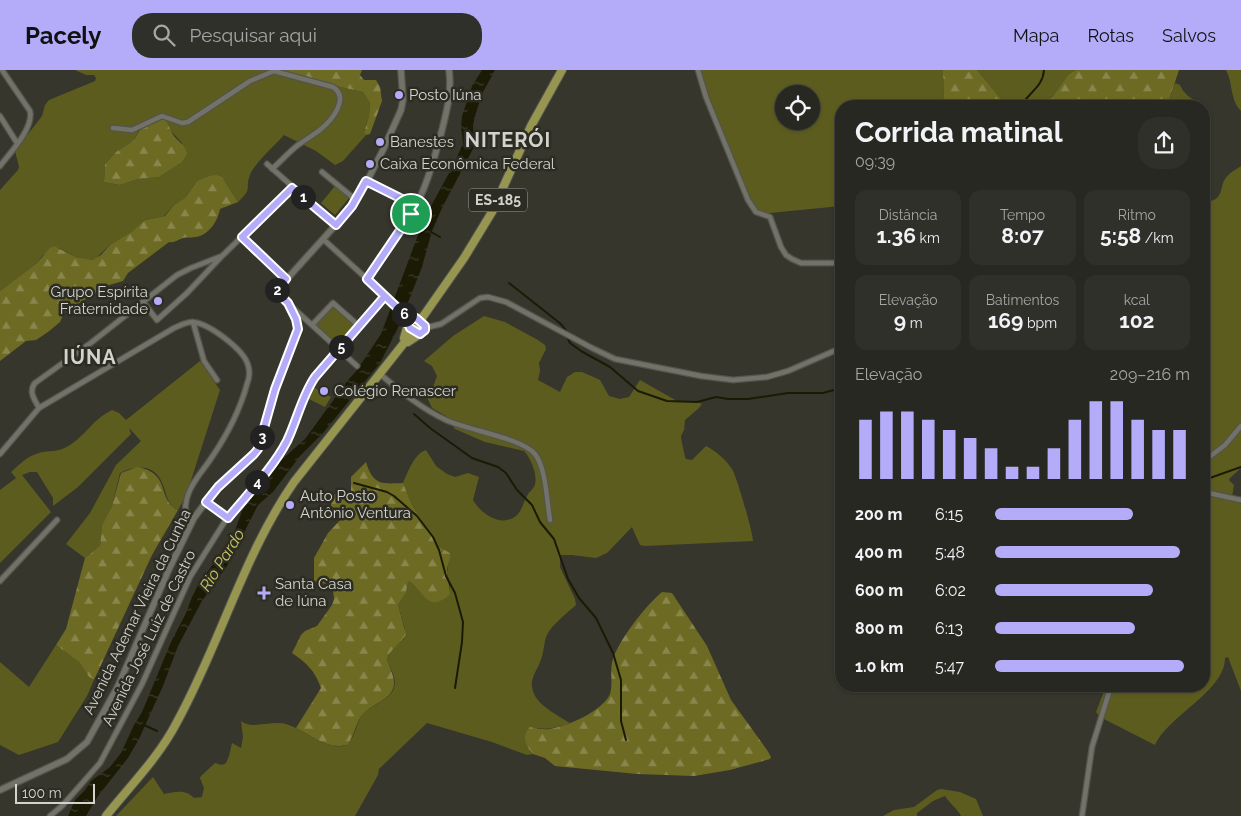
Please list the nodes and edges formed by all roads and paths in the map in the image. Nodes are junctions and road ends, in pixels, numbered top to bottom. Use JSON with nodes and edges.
{"nodes":[{"id":1,"x":2,"y":70,"type":"edge"},
{"id":2,"x":400,"y":70,"type":"edge"},
{"id":3,"x":449,"y":70,"type":"edge"},
{"id":4,"x":562,"y":70,"type":"edge"},
{"id":5,"x":698,"y":70,"type":"edge"},
{"id":6,"x":0,"y":116,"type":"edge"},
{"id":7,"x":113,"y":128,"type":"dead end"},
{"id":8,"x":17,"y":143,"type":"junction"},
{"id":9,"x":266,"y":164,"type":"dead end"},
{"id":10,"x":0,"y":166,"type":"edge"},
{"id":11,"x":272,"y":169,"type":"junction"},
{"id":12,"x":322,"y":172,"type":"dead end"},
{"id":13,"x":366,"y":181,"type":"junction"},
{"id":14,"x":292,"y":188,"type":"junction"},
{"id":15,"x":356,"y":200,"type":"junction"},
{"id":16,"x":416,"y":206,"type":"junction"},
{"id":17,"x":336,"y":225,"type":"junction"},
{"id":18,"x":242,"y":237,"type":"junction"},
{"id":19,"x":323,"y":239,"type":"junction"},
{"id":20,"x":222,"y":256,"type":"junction"},
{"id":21,"x":835,"y":263,"type":"edge"},
{"id":22,"x":286,"y":279,"type":"junction"},
{"id":23,"x":367,"y":279,"type":"junction"},
{"id":24,"x":385,"y":296,"type":"junction"},
{"id":25,"x":143,"y":302,"type":"junction"},
{"id":26,"x":288,"y":303,"type":"junction"},
{"id":27,"x":193,"y":322,"type":"junction"},
{"id":28,"x":312,"y":325,"type":"junction"},
{"id":29,"x":415,"y":325,"type":"junction"},
{"id":30,"x":359,"y":326,"type":"junction"},
{"id":31,"x":339,"y":350,"type":"junction"},
{"id":32,"x":397,"y":351,"type":"junction"},
{"id":33,"x":835,"y":351,"type":"edge"},
{"id":34,"x":357,"y":366,"type":"dead end"},
{"id":35,"x":380,"y":374,"type":"junction"},
{"id":36,"x":217,"y":380,"type":"dead end"},
{"id":37,"x":39,"y":408,"type":"junction"},
{"id":38,"x":1241,"y":426,"type":"edge"},
{"id":39,"x":0,"y":454,"type":"edge"},
{"id":40,"x":1210,"y":456,"type":"edge"},
{"id":41,"x":1210,"y":493,"type":"edge"},
{"id":42,"x":1241,"y":500,"type":"edge"},
{"id":43,"x":206,"y":502,"type":"junction"},
{"id":44,"x":194,"y":518,"type":"junction"},
{"id":45,"x":228,"y":518,"type":"junction"},
{"id":46,"x":57,"y":520,"type":"dead end"},
{"id":47,"x":550,"y":520,"type":"dead end"},
{"id":48,"x":0,"y":582,"type":"edge"},
{"id":49,"x":1109,"y":692,"type":"edge"},
{"id":50,"x":0,"y":790,"type":"edge"},
{"id":51,"x":50,"y":816,"type":"edge"},
{"id":52,"x":106,"y":816,"type":"edge"},
{"id":53,"x":1082,"y":816,"type":"edge"}],
"edges":[{"from":1,"to":8,"type":"street"},
{"from":2,"to":13,"type":"street"},
{"from":3,"to":16,"type":"street"},
{"from":4,"to":29,"type":"main road","number":"ES-185"},
{"from":5,"to":21,"type":"street"},
{"from":6,"to":8,"type":"street"},
{"from":7,"to":11,"type":"street"},
{"from":8,"to":10,"type":"street"},
{"from":9,"to":11,"type":"street"},
{"from":11,"to":14,"type":"street"},
{"from":12,"to":15,"type":"street"},
{"from":13,"to":15,"type":"street"},
{"from":13,"to":16,"type":"street"},
{"from":14,"to":17,"type":"street"},
{"from":14,"to":18,"type":"street"},
{"from":15,"to":17,"type":"street"},
{"from":16,"to":23,"type":"street"},
{"from":17,"to":19,"type":"street"},
{"from":18,"to":20,"type":"street"},
{"from":18,"to":22,"type":"street"},
{"from":19,"to":22,"type":"street"},
{"from":19,"to":23,"type":"street"},
{"from":20,"to":25,"type":"street"},
{"from":20,"to":25,"type":"street"},
{"from":22,"to":26,"type":"street"},
{"from":23,"to":24,"type":"street"},
{"from":24,"to":29,"type":"street"},
{"from":24,"to":30,"type":"street","name":"Avenida José Luiz de Castro"},
{"from":25,"to":37,"type":"street"},
{"from":26,"to":28,"type":"street"},
{"from":26,"to":43,"type":"street","name":"Avenida Ademar Vieira da Cunha"},
{"from":27,"to":36,"type":"street"},
{"from":27,"to":37,"type":"street"},
{"from":27,"to":44,"type":"street"},
{"from":28,"to":30,"type":"street"},
{"from":28,"to":31,"type":"street"},
{"from":29,"to":32,"type":"main road"},
{"from":29,"to":32,"type":"main road"},
{"from":29,"to":33,"type":"street"},
{"from":30,"to":31,"type":"street","name":"Avenida José Luiz de Castro"},
{"from":31,"to":34,"type":"street"},
{"from":31,"to":45,"type":"street","name":"Avenida José Luiz de Castro"},
{"from":32,"to":35,"type":"main road"},
{"from":35,"to":47,"type":"street"},
{"from":35,"to":52,"type":"main road"},
{"from":37,"to":39,"type":"street"},
{"from":38,"to":40,"type":"street"},
{"from":41,"to":42,"type":"street"},
{"from":43,"to":44,"type":"street","name":"Avenida Ademar Vieira da Cunha"},
{"from":43,"to":45,"type":"street"},
{"from":44,"to":50,"type":"street","name":"Avenida Ademar Vieira da Cunha"},
{"from":45,"to":51,"type":"street","name":"Avenida José Luiz de Castro"},
{"from":46,"to":48,"type":"street"},
{"from":49,"to":53,"type":"street"}]}
